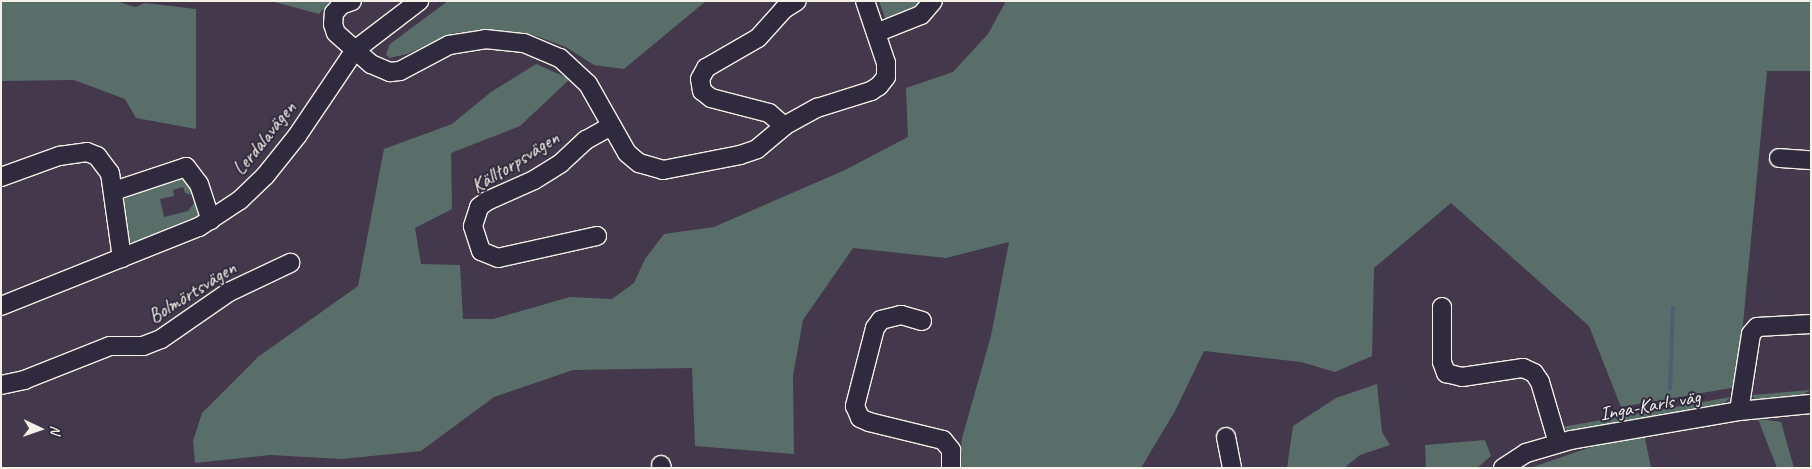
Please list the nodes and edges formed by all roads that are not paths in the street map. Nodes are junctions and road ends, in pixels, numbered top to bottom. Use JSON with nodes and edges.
{"nodes":[{"id":1,"x":352,"y":1,"type":"edge"},
{"id":2,"x":419,"y":1,"type":"edge"},
{"id":3,"x":797,"y":1,"type":"edge"},
{"id":4,"x":865,"y":1,"type":"edge"},
{"id":5,"x":933,"y":1,"type":"edge"},
{"id":6,"x":876,"y":33,"type":"junction"},
{"id":7,"x":355,"y":50,"type":"junction"},
{"id":8,"x":611,"y":126,"type":"junction"},
{"id":9,"x":784,"y":126,"type":"junction"},
{"id":10,"x":1779,"y":158,"type":"dead end"},
{"id":11,"x":1811,"y":160,"type":"edge"},
{"id":12,"x":1,"y":177,"type":"edge"},
{"id":13,"x":114,"y":191,"type":"junction"},
{"id":14,"x":211,"y":220,"type":"junction"},
{"id":15,"x":598,"y":236,"type":"dead end"},
{"id":16,"x":122,"y":258,"type":"junction"},
{"id":17,"x":290,"y":263,"type":"dead end"},
{"id":18,"x":1,"y":306,"type":"edge"},
{"id":19,"x":1442,"y":307,"type":"dead end"},
{"id":20,"x":922,"y":321,"type":"dead end"},
{"id":21,"x":1811,"y":324,"type":"edge"},
{"id":22,"x":1,"y":385,"type":"edge"},
{"id":23,"x":1811,"y":404,"type":"edge"},
{"id":24,"x":1739,"y":411,"type":"junction"},
{"id":25,"x":1226,"y":437,"type":"dead end"},
{"id":26,"x":1558,"y":443,"type":"junction"},
{"id":27,"x":951,"y":468,"type":"edge"},
{"id":28,"x":1232,"y":468,"type":"edge"},
{"id":29,"x":1503,"y":468,"type":"edge"}],
"edges":[{"from":1,"to":7,"type":"street"},
{"from":2,"to":7,"type":"street","name":"Lerdalavägen"},
{"from":3,"to":9,"type":"street"},
{"from":4,"to":6,"type":"street"},
{"from":5,"to":6,"type":"street"},
{"from":6,"to":9,"type":"street"},
{"from":7,"to":8,"type":"street"},
{"from":7,"to":14,"type":"street","name":"Lerdalavägen"},
{"from":8,"to":9,"type":"street"},
{"from":8,"to":15,"type":"street","name":"Källtorpsvägen"},
{"from":10,"to":11,"type":"street"},
{"from":12,"to":13,"type":"street"},
{"from":13,"to":14,"type":"street"},
{"from":13,"to":16,"type":"street"},
{"from":14,"to":16,"type":"street","name":"Lerdalavägen"},
{"from":16,"to":18,"type":"street","name":"Lerdalavägen"},
{"from":17,"to":22,"type":"street","name":"Bolmörtsvägen"},
{"from":19,"to":26,"type":"street"},
{"from":20,"to":27,"type":"street"},
{"from":21,"to":24,"type":"street"},
{"from":23,"to":24,"type":"street","name":"Inga-Karls väg"},
{"from":24,"to":26,"type":"street","name":"Inga-Karls väg"},
{"from":25,"to":28,"type":"street"},
{"from":26,"to":29,"type":"street","name":"Inga-Karls väg"}]}
